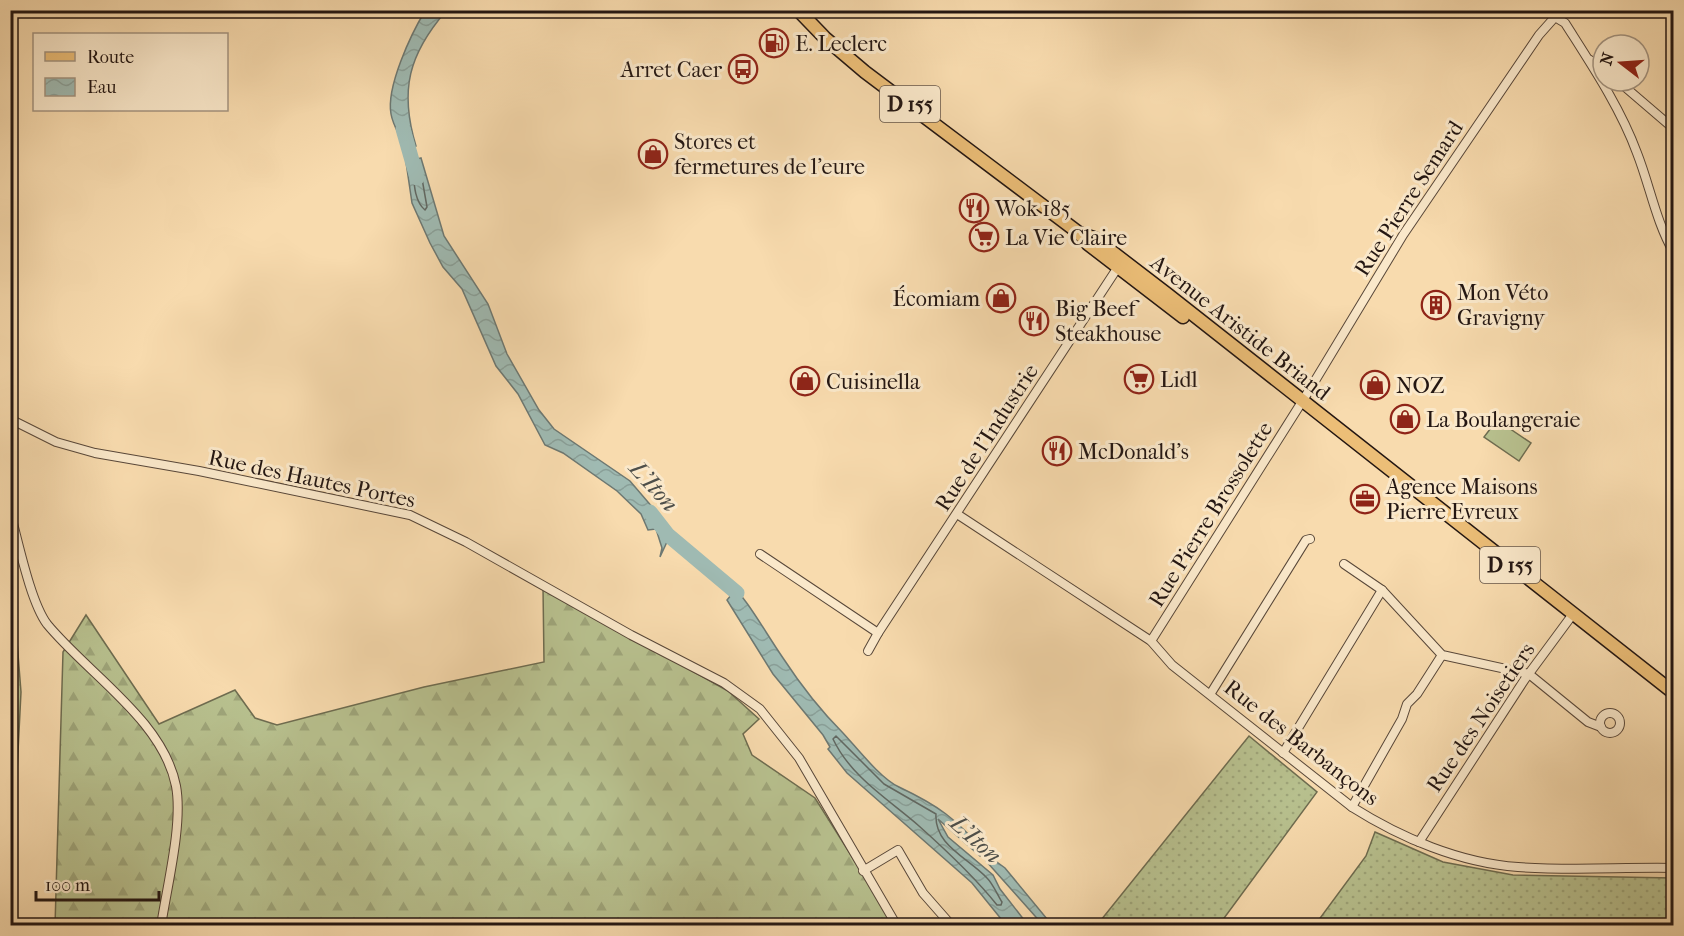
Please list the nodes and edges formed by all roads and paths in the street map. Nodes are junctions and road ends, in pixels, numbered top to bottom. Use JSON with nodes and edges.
{"nodes":[{"id":1,"x":798,"y":10,"type":"edge"},
{"id":2,"x":1554,"y":14,"type":"edge"},
{"id":3,"x":1587,"y":59,"type":"junction"},
{"id":4,"x":1591,"y":62,"type":"edge"},
{"id":5,"x":1632,"y":93,"type":"edge"},
{"id":6,"x":1674,"y":129,"type":"edge"},
{"id":7,"x":1674,"y":253,"type":"edge"},
{"id":8,"x":1120,"y":264,"type":"junction"},
{"id":9,"x":1301,"y":403,"type":"junction"},
{"id":10,"x":10,"y":419,"type":"edge"},
{"id":11,"x":10,"y":512,"type":"edge"},
{"id":12,"x":957,"y":514,"type":"junction"},
{"id":13,"x":1310,"y":539,"type":"dead end"},
{"id":14,"x":760,"y":554,"type":"dead end"},
{"id":15,"x":1344,"y":564,"type":"dead end"},
{"id":16,"x":1382,"y":590,"type":"junction"},
{"id":17,"x":1573,"y":614,"type":"junction"},
{"id":18,"x":878,"y":633,"type":"junction"},
{"id":19,"x":1151,"y":641,"type":"junction"},
{"id":20,"x":868,"y":651,"type":"dead end"},
{"id":21,"x":1442,"y":654,"type":"junction"},
{"id":22,"x":1529,"y":674,"type":"junction"},
{"id":23,"x":1211,"y":693,"type":"junction"},
{"id":24,"x":1674,"y":693,"type":"edge"},
{"id":25,"x":1600,"y":727,"type":"dead end"},
{"id":26,"x":1283,"y":753,"type":"junction"},
{"id":27,"x":1353,"y":807,"type":"junction"},
{"id":28,"x":1419,"y":842,"type":"junction"},
{"id":29,"x":1674,"y":868,"type":"edge"},
{"id":30,"x":863,"y":871,"type":"junction"},
{"id":31,"x":161,"y":926,"type":"edge"},
{"id":32,"x":897,"y":926,"type":"edge"},
{"id":33,"x":951,"y":926,"type":"edge"}],
"edges":[{"from":1,"to":8,"type":"main road","name":"Avenue Aristide Briand","number":"D 155"},
{"from":2,"to":3,"type":"street"},
{"from":2,"to":9,"type":"street","name":"Rue Pierre Semard"},
{"from":3,"to":4,"type":"street"},
{"from":3,"to":7,"type":"street"},
{"from":5,"to":6,"type":"street"},
{"from":8,"to":9,"type":"main road","name":"Avenue Aristide Briand","number":"D 155"},
{"from":8,"to":12,"type":"street","name":"Rue de l'Industrie"},
{"from":9,"to":17,"type":"main road","name":"Avenue Aristide Briand","number":"D 155"},
{"from":9,"to":19,"type":"street","name":"Rue Pierre Brossolette"},
{"from":10,"to":30,"type":"street","name":"Rue des Hautes Portes"},
{"from":11,"to":31,"type":"street"},
{"from":12,"to":18,"type":"street","name":"Rue de l'Industrie"},
{"from":12,"to":19,"type":"street","name":"Rue des Barbançons"},
{"from":13,"to":23,"type":"street"},
{"from":14,"to":18,"type":"street"},
{"from":15,"to":16,"type":"street"},
{"from":16,"to":21,"type":"street"},
{"from":16,"to":26,"type":"street"},
{"from":17,"to":22,"type":"street","name":"Rue des Noisetiers"},
{"from":17,"to":24,"type":"main road","name":"Avenue Aristide Briand","number":"D 155"},
{"from":18,"to":20,"type":"street","name":"Rue de l'Industrie"},
{"from":19,"to":23,"type":"street","name":"Rue des Barbançons"},
{"from":21,"to":22,"type":"street"},
{"from":21,"to":27,"type":"street"},
{"from":22,"to":25,"type":"street"},
{"from":22,"to":28,"type":"street","name":"Rue des Noisetiers"},
{"from":23,"to":26,"type":"street","name":"Rue des Barbançons"},
{"from":26,"to":27,"type":"street","name":"Rue des Barbançons"},
{"from":27,"to":28,"type":"street","name":"Rue des Barbançons"},
{"from":28,"to":29,"type":"street","name":"Rue des Barbançons"},
{"from":30,"to":32,"type":"street","name":"Rue des Hautes Portes"},
{"from":30,"to":33,"type":"street"}]}
